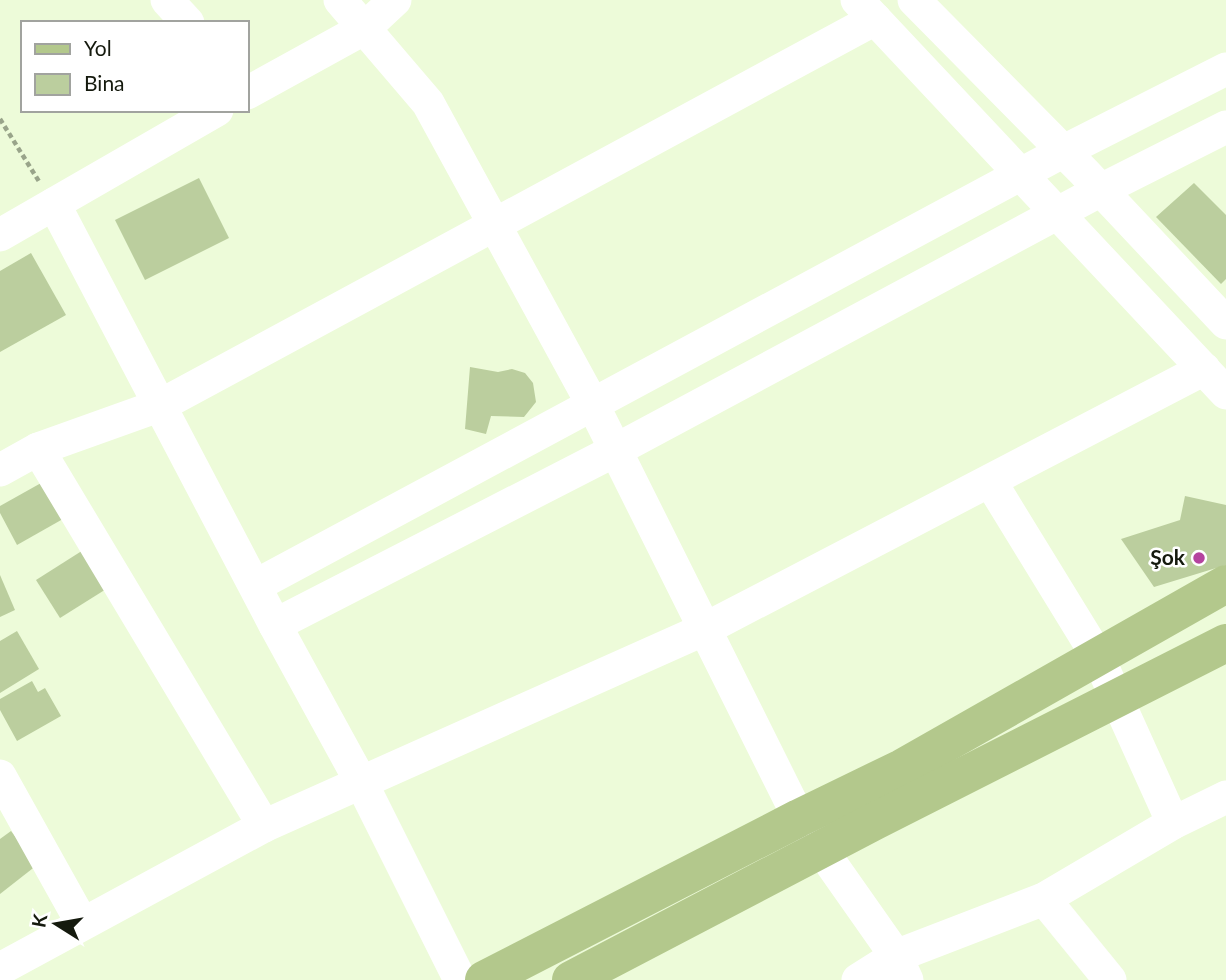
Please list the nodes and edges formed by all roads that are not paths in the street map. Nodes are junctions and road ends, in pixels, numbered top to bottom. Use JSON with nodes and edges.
{"nodes":[{"id":1,"x":167,"y":0,"type":"edge"},
{"id":2,"x":341,"y":0,"type":"edge"},
{"id":3,"x":395,"y":0,"type":"edge"},
{"id":4,"x":914,"y":0,"type":"edge"},
{"id":5,"x":866,"y":9,"type":"edge"},
{"id":6,"x":186,"y":21,"type":"edge"},
{"id":7,"x":365,"y":28,"type":"junction"},
{"id":8,"x":1226,"y":69,"type":"edge"},
{"id":9,"x":248,"y":91,"type":"edge"},
{"id":10,"x":214,"y":112,"type":"edge"},
{"id":11,"x":1226,"y":127,"type":"edge"},
{"id":12,"x":1064,"y":151,"type":"junction"},
{"id":13,"x":1021,"y":175,"type":"junction"},
{"id":14,"x":1101,"y":190,"type":"junction"},
{"id":15,"x":54,"y":204,"type":"junction"},
{"id":16,"x":1058,"y":214,"type":"junction"},
{"id":17,"x":495,"y":226,"type":"junction"},
{"id":18,"x":0,"y":234,"type":"edge"},
{"id":19,"x":1226,"y":324,"type":"edge"},
{"id":20,"x":1215,"y":381,"type":"edge"},
{"id":21,"x":161,"y":405,"type":"junction"},
{"id":22,"x":593,"y":405,"type":"junction"},
{"id":23,"x":37,"y":449,"type":"junction"},
{"id":24,"x":616,"y":450,"type":"junction"},
{"id":25,"x":0,"y":470,"type":"edge"},
{"id":26,"x":990,"y":481,"type":"junction"},
{"id":27,"x":1226,"y":584,"type":"edge"},
{"id":28,"x":255,"y":586,"type":"junction"},
{"id":29,"x":275,"y":625,"type":"junction"},
{"id":30,"x":705,"y":629,"type":"junction"},
{"id":31,"x":1226,"y":643,"type":"edge"},
{"id":32,"x":1098,"y":657,"type":"junction"},
{"id":33,"x":1116,"y":699,"type":"junction"},
{"id":34,"x":0,"y":776,"type":"edge"},
{"id":35,"x":361,"y":782,"type":"junction"},
{"id":36,"x":1226,"y":797,"type":"edge"},
{"id":37,"x":799,"y":818,"type":"junction"},
{"id":38,"x":1172,"y":823,"type":"junction"},
{"id":39,"x":264,"y":826,"type":"junction"},
{"id":40,"x":821,"y":850,"type":"junction"},
{"id":41,"x":1044,"y":899,"type":"junction"},
{"id":42,"x":82,"y":923,"type":"junction"},
{"id":43,"x":902,"y":968,"type":"edge"},
{"id":44,"x":0,"y":969,"type":"edge"},
{"id":45,"x":460,"y":980,"type":"edge"},
{"id":46,"x":484,"y":980,"type":"edge"},
{"id":47,"x":570,"y":980,"type":"edge"},
{"id":48,"x":858,"y":980,"type":"edge"},
{"id":49,"x":1110,"y":980,"type":"edge"}],
"edges":[{"from":1,"to":6,"type":"street"},
{"from":2,"to":7,"type":"street"},
{"from":3,"to":7,"type":"street"},
{"from":4,"to":12,"type":"street"},
{"from":5,"to":13,"type":"street"},
{"from":5,"to":17,"type":"street"},
{"from":7,"to":9,"type":"street"},
{"from":7,"to":17,"type":"street"},
{"from":8,"to":12,"type":"street"},
{"from":10,"to":15,"type":"street"},
{"from":11,"to":14,"type":"street"},
{"from":12,"to":13,"type":"street"},
{"from":12,"to":14,"type":"street"},
{"from":13,"to":16,"type":"street"},
{"from":13,"to":22,"type":"street"},
{"from":14,"to":16,"type":"street"},
{"from":14,"to":19,"type":"street"},
{"from":15,"to":18,"type":"street"},
{"from":15,"to":21,"type":"street"},
{"from":16,"to":20,"type":"street"},
{"from":16,"to":24,"type":"street"},
{"from":17,"to":21,"type":"street"},
{"from":17,"to":22,"type":"street"},
{"from":20,"to":26,"type":"street"},
{"from":21,"to":23,"type":"street"},
{"from":21,"to":28,"type":"street"},
{"from":22,"to":24,"type":"street"},
{"from":22,"to":28,"type":"street"},
{"from":23,"to":25,"type":"street"},
{"from":23,"to":39,"type":"street"},
{"from":24,"to":29,"type":"street"},
{"from":24,"to":30,"type":"street"},
{"from":26,"to":30,"type":"street"},
{"from":26,"to":32,"type":"street"},
{"from":27,"to":32,"type":"main road"},
{"from":28,"to":29,"type":"street"},
{"from":29,"to":35,"type":"street"},
{"from":30,"to":35,"type":"street"},
{"from":30,"to":37,"type":"street"},
{"from":31,"to":33,"type":"main road"},
{"from":32,"to":33,"type":"street"},
{"from":32,"to":37,"type":"main road"},
{"from":33,"to":38,"type":"street"},
{"from":33,"to":40,"type":"main road"},
{"from":34,"to":42,"type":"street"},
{"from":35,"to":39,"type":"street"},
{"from":35,"to":45,"type":"street"},
{"from":36,"to":38,"type":"street"},
{"from":37,"to":40,"type":"street"},
{"from":37,"to":46,"type":"main road"},
{"from":38,"to":41,"type":"street"},
{"from":39,"to":42,"type":"street"},
{"from":40,"to":43,"type":"street"},
{"from":40,"to":47,"type":"main road"},
{"from":41,"to":43,"type":"street"},
{"from":41,"to":49,"type":"street"},
{"from":42,"to":44,"type":"street"},
{"from":43,"to":48,"type":"street"}]}
